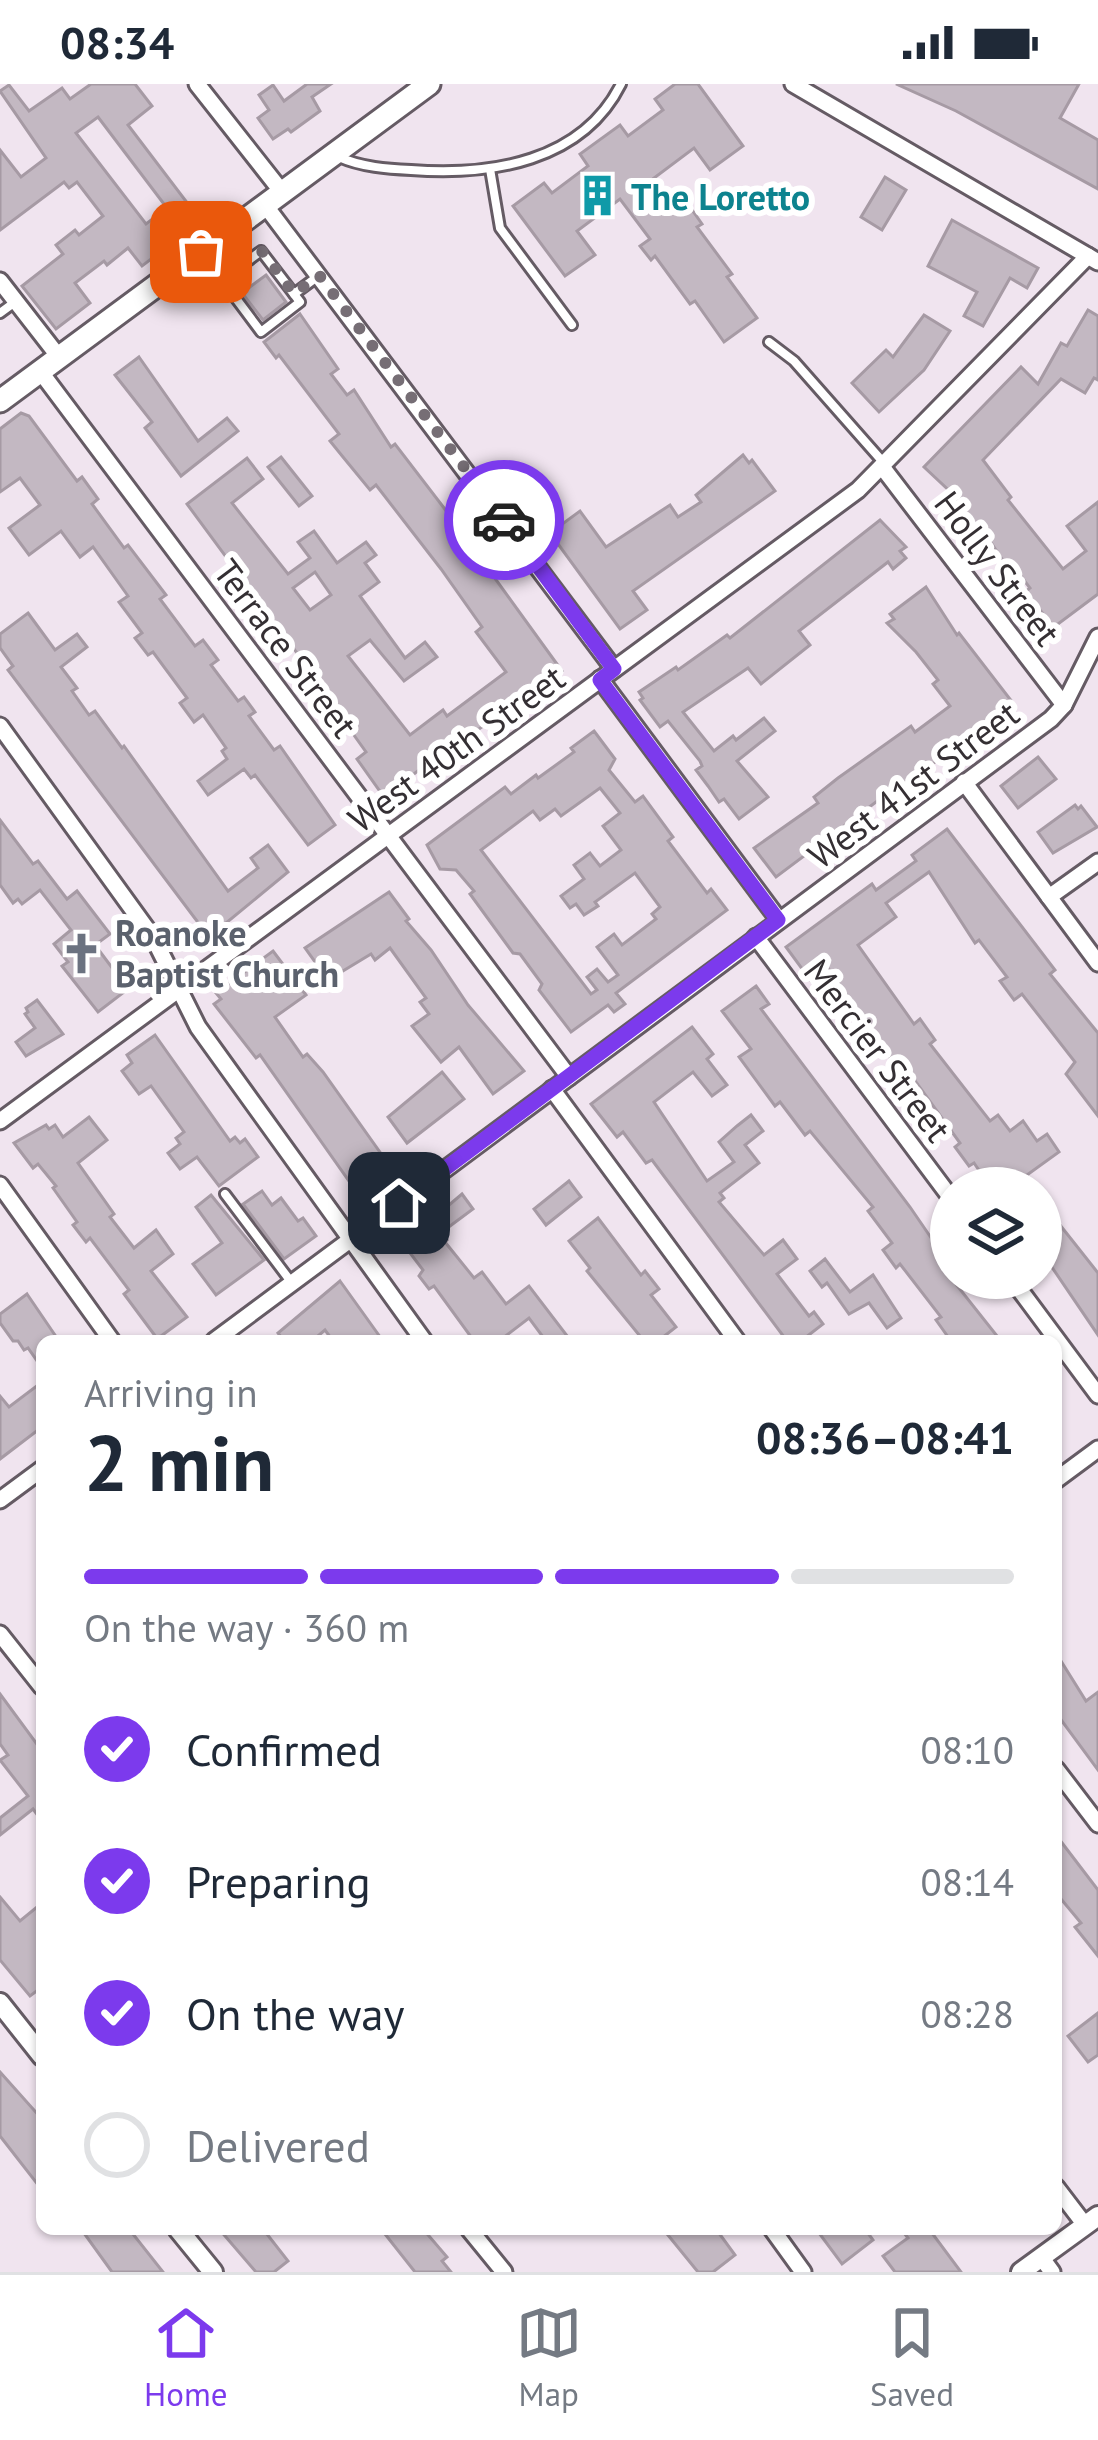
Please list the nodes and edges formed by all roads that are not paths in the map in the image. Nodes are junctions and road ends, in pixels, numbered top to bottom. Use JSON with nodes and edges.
{"nodes":[{"id":1,"x":429,"y":84,"type":"edge"},
{"id":2,"x":621,"y":84,"type":"edge"},
{"id":3,"x":793,"y":84,"type":"edge"},
{"id":4,"x":201,"y":85,"type":"edge"},
{"id":5,"x":334,"y":154,"type":"junction"},
{"id":6,"x":490,"y":170,"type":"junction"},
{"id":7,"x":274,"y":198,"type":"junction"},
{"id":8,"x":229,"y":232,"type":"junction"},
{"id":9,"x":201,"y":252,"type":"junction"},
{"id":10,"x":1093,"y":259,"type":"edge"},
{"id":11,"x":249,"y":260,"type":"junction"},
{"id":12,"x":319,"y":275,"type":"junction"},
{"id":13,"x":222,"y":280,"type":"junction"},
{"id":14,"x":0,"y":281,"type":"edge"},
{"id":15,"x":294,"y":294,"type":"junction"},
{"id":16,"x":16,"y":302,"type":"junction"},
{"id":17,"x":0,"y":314,"type":"edge"},
{"id":18,"x":572,"y":325,"type":"dead end"},
{"id":19,"x":769,"y":342,"type":"dead end"},
{"id":20,"x":50,"y":364,"type":"junction"},
{"id":21,"x":0,"y":401,"type":"edge"},
{"id":22,"x":885,"y":467,"type":"junction"},
{"id":23,"x":1098,"y":637,"type":"edge"},
{"id":24,"x":607,"y":674,"type":"junction"},
{"id":25,"x":1064,"y":705,"type":"junction"},
{"id":26,"x":0,"y":726,"type":"edge"},
{"id":27,"x":964,"y":782,"type":"junction"},
{"id":28,"x":388,"y":835,"type":"junction"},
{"id":29,"x":1098,"y":862,"type":"edge"},
{"id":30,"x":1049,"y":897,"type":"junction"},
{"id":31,"x":778,"y":920,"type":"junction"},
{"id":32,"x":756,"y":937,"type":"junction"},
{"id":33,"x":1098,"y":963,"type":"edge"},
{"id":34,"x":178,"y":990,"type":"junction"},
{"id":35,"x":568,"y":1077,"type":"junction"},
{"id":36,"x":552,"y":1089,"type":"junction"},
{"id":37,"x":0,"y":1121,"type":"edge"},
{"id":38,"x":930,"y":1170,"type":"edge"},
{"id":39,"x":0,"y":1185,"type":"edge"},
{"id":40,"x":225,"y":1194,"type":"dead end"},
{"id":41,"x":349,"y":1240,"type":"junction"},
{"id":42,"x":292,"y":1283,"type":"junction"},
{"id":43,"x":1027,"y":1299,"type":"edge"},
{"id":44,"x":108,"y":1335,"type":"edge"},
{"id":45,"x":222,"y":1335,"type":"edge"},
{"id":46,"x":420,"y":1335,"type":"edge"},
{"id":47,"x":732,"y":1335,"type":"edge"},
{"id":48,"x":1053,"y":1335,"type":"edge"},
{"id":49,"x":1062,"y":1347,"type":"edge"},
{"id":50,"x":1098,"y":1395,"type":"edge"},
{"id":51,"x":1098,"y":1449,"type":"edge"},
{"id":52,"x":36,"y":1473,"type":"edge"},
{"id":53,"x":1062,"y":1476,"type":"edge"},
{"id":54,"x":0,"y":1500,"type":"edge"},
{"id":55,"x":0,"y":1634,"type":"edge"},
{"id":56,"x":36,"y":1679,"type":"edge"},
{"id":57,"x":1062,"y":1777,"type":"edge"},
{"id":58,"x":1098,"y":1824,"type":"edge"},
{"id":59,"x":0,"y":2003,"type":"edge"},
{"id":60,"x":36,"y":2048,"type":"edge"},
{"id":61,"x":1062,"y":2193,"type":"edge"},
{"id":62,"x":1091,"y":2220,"type":"edge"},
{"id":63,"x":183,"y":2235,"type":"edge"},
{"id":64,"x":474,"y":2235,"type":"edge"},
{"id":65,"x":776,"y":2235,"type":"edge"},
{"id":66,"x":1047,"y":2265,"type":"edge"},
{"id":67,"x":212,"y":2272,"type":"edge"},
{"id":68,"x":504,"y":2272,"type":"edge"},
{"id":69,"x":803,"y":2272,"type":"edge"},
{"id":70,"x":1021,"y":2272,"type":"edge"}],
"edges":[{"from":1,"to":5,"type":"main road"},
{"from":2,"to":6,"type":"lane"},
{"from":3,"to":10,"type":"street"},
{"from":4,"to":7,"type":"street"},
{"from":5,"to":6,"type":"lane"},
{"from":5,"to":7,"type":"main road"},
{"from":6,"to":18,"type":"lane"},
{"from":7,"to":8,"type":"main road"},
{"from":7,"to":12,"type":"street"},
{"from":8,"to":9,"type":"main road"},
{"from":8,"to":11,"type":"lane"},
{"from":9,"to":13,"type":"lane"},
{"from":9,"to":20,"type":"main road"},
{"from":10,"to":22,"type":"street","name":"West 40th Street"},
{"from":11,"to":13,"type":"lane"},
{"from":11,"to":15,"type":"lane"},
{"from":12,"to":15,"type":"lane"},
{"from":12,"to":24,"type":"street"},
{"from":13,"to":15,"type":"lane"},
{"from":14,"to":16,"type":"street","name":"Terrace Street"},
{"from":16,"to":17,"type":"lane"},
{"from":16,"to":20,"type":"street","name":"Terrace Street"},
{"from":19,"to":22,"type":"lane"},
{"from":20,"to":21,"type":"main road"},
{"from":20,"to":28,"type":"street","name":"Terrace Street"},
{"from":22,"to":24,"type":"street","name":"West 40th Street"},
{"from":22,"to":25,"type":"street","name":"Holly Street"},
{"from":23,"to":25,"type":"street","name":"West 41st Street"},
{"from":24,"to":28,"type":"street","name":"West 40th Street"},
{"from":24,"to":31,"type":"street"},
{"from":25,"to":27,"type":"street","name":"West 41st Street"},
{"from":26,"to":34,"type":"street"},
{"from":27,"to":30,"type":"street"},
{"from":27,"to":31,"type":"street","name":"West 41st Street"},
{"from":28,"to":34,"type":"street","name":"West 40th Street"},
{"from":28,"to":35,"type":"street","name":"Terrace Street"},
{"from":29,"to":30,"type":"street"},
{"from":30,"to":33,"type":"street"},
{"from":31,"to":32,"type":"street","name":"West 41st Street"},
{"from":32,"to":35,"type":"street","name":"West 41st Street"},
{"from":32,"to":38,"type":"street","name":"Mercier Street"},
{"from":34,"to":37,"type":"street","name":"West 40th Street"},
{"from":34,"to":41,"type":"street"},
{"from":35,"to":36,"type":"street","name":"West 41st Street"},
{"from":36,"to":41,"type":"street","name":"West 41st Street"},
{"from":36,"to":47,"type":"street"},
{"from":39,"to":44,"type":"street"},
{"from":40,"to":42,"type":"lane"},
{"from":41,"to":42,"type":"street","name":"West 41st Street"},
{"from":41,"to":46,"type":"street"},
{"from":42,"to":45,"type":"street","name":"West 41st Street"},
{"from":43,"to":48,"type":"street"},
{"from":49,"to":50,"type":"street"},
{"from":51,"to":53,"type":"street"},
{"from":52,"to":54,"type":"street"},
{"from":55,"to":56,"type":"street"},
{"from":57,"to":58,"type":"street"},
{"from":59,"to":60,"type":"street"},
{"from":61,"to":62,"type":"street"},
{"from":62,"to":66,"type":"street"},
{"from":63,"to":67,"type":"street"},
{"from":64,"to":68,"type":"street"},
{"from":65,"to":69,"type":"street"},
{"from":66,"to":70,"type":"street"}]}
